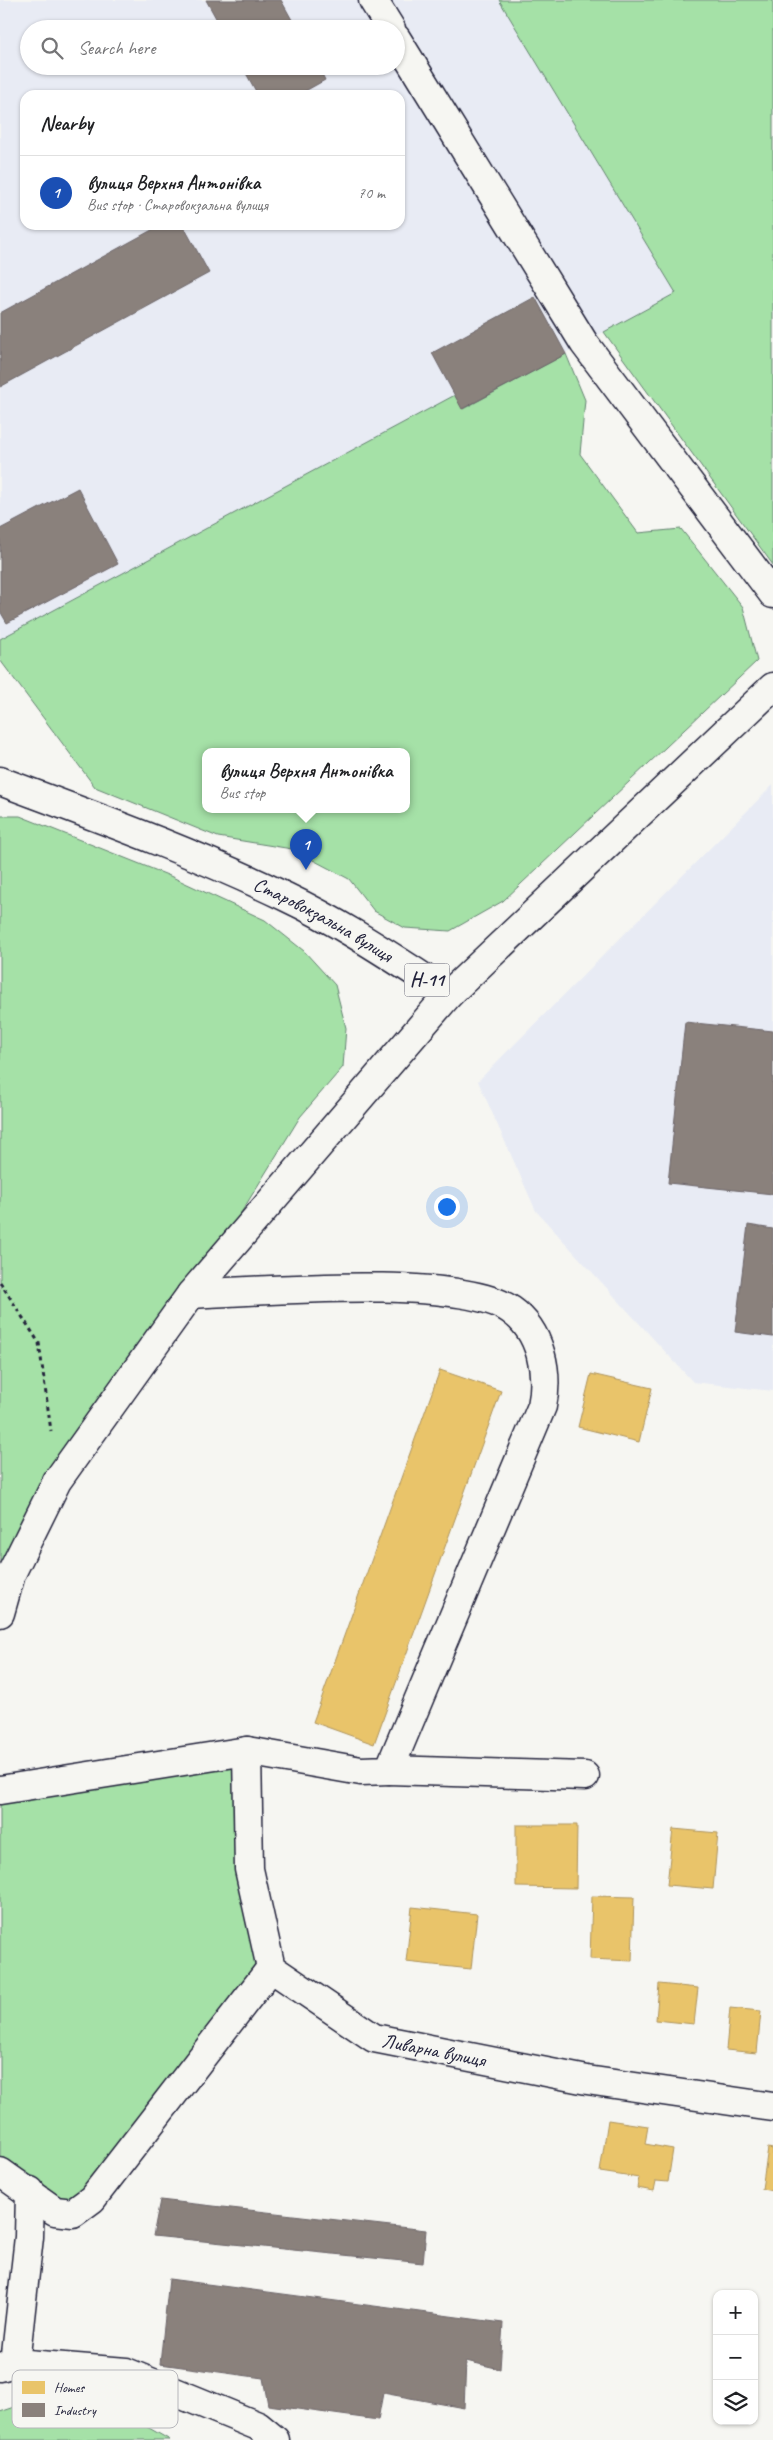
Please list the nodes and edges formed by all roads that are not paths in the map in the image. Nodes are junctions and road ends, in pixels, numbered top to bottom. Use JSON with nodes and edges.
{"nodes":[{"id":1,"x":373,"y":0,"type":"edge"},
{"id":2,"x":385,"y":20,"type":"edge"},
{"id":3,"x":405,"y":53,"type":"edge"},
{"id":4,"x":773,"y":594,"type":"edge"},
{"id":5,"x":773,"y":687,"type":"edge"},
{"id":6,"x":0,"y":781,"type":"edge"},
{"id":7,"x":449,"y":994,"type":"junction"},
{"id":8,"x":191,"y":1294,"type":"junction"},
{"id":9,"x":0,"y":1613,"type":"edge"},
{"id":10,"x":248,"y":1751,"type":"junction"},
{"id":11,"x":389,"y":1770,"type":"junction"},
{"id":12,"x":585,"y":1776,"type":"dead end"},
{"id":13,"x":0,"y":1790,"type":"edge"},
{"id":14,"x":272,"y":1968,"type":"junction"},
{"id":15,"x":773,"y":2107,"type":"edge"},
{"id":16,"x":0,"y":2172,"type":"edge"},
{"id":17,"x":30,"y":2192,"type":"junction"},
{"id":18,"x":8,"y":2365,"type":"edge"},
{"id":19,"x":92,"y":2370,"type":"edge"},
{"id":20,"x":178,"y":2393,"type":"edge"},
{"id":21,"x":275,"y":2440,"type":"edge"}],
"edges":[{"from":1,"to":2,"type":"street"},
{"from":3,"to":4,"type":"street"},
{"from":5,"to":7,"type":"street","number":"Н-11"},
{"from":6,"to":7,"type":"street","name":"Старовокзальна вулиця","number":"Н-11"},
{"from":7,"to":8,"type":"street"},
{"from":8,"to":9,"type":"street"},
{"from":8,"to":11,"type":"street"},
{"from":10,"to":11,"type":"street"},
{"from":10,"to":13,"type":"street"},
{"from":10,"to":14,"type":"street"},
{"from":11,"to":12,"type":"street"},
{"from":14,"to":15,"type":"street","name":"Ливарна вулиця"},
{"from":14,"to":17,"type":"street"},
{"from":16,"to":17,"type":"street"},
{"from":17,"to":18,"type":"street"},
{"from":18,"to":19,"type":"street"},
{"from":20,"to":21,"type":"street"}]}
